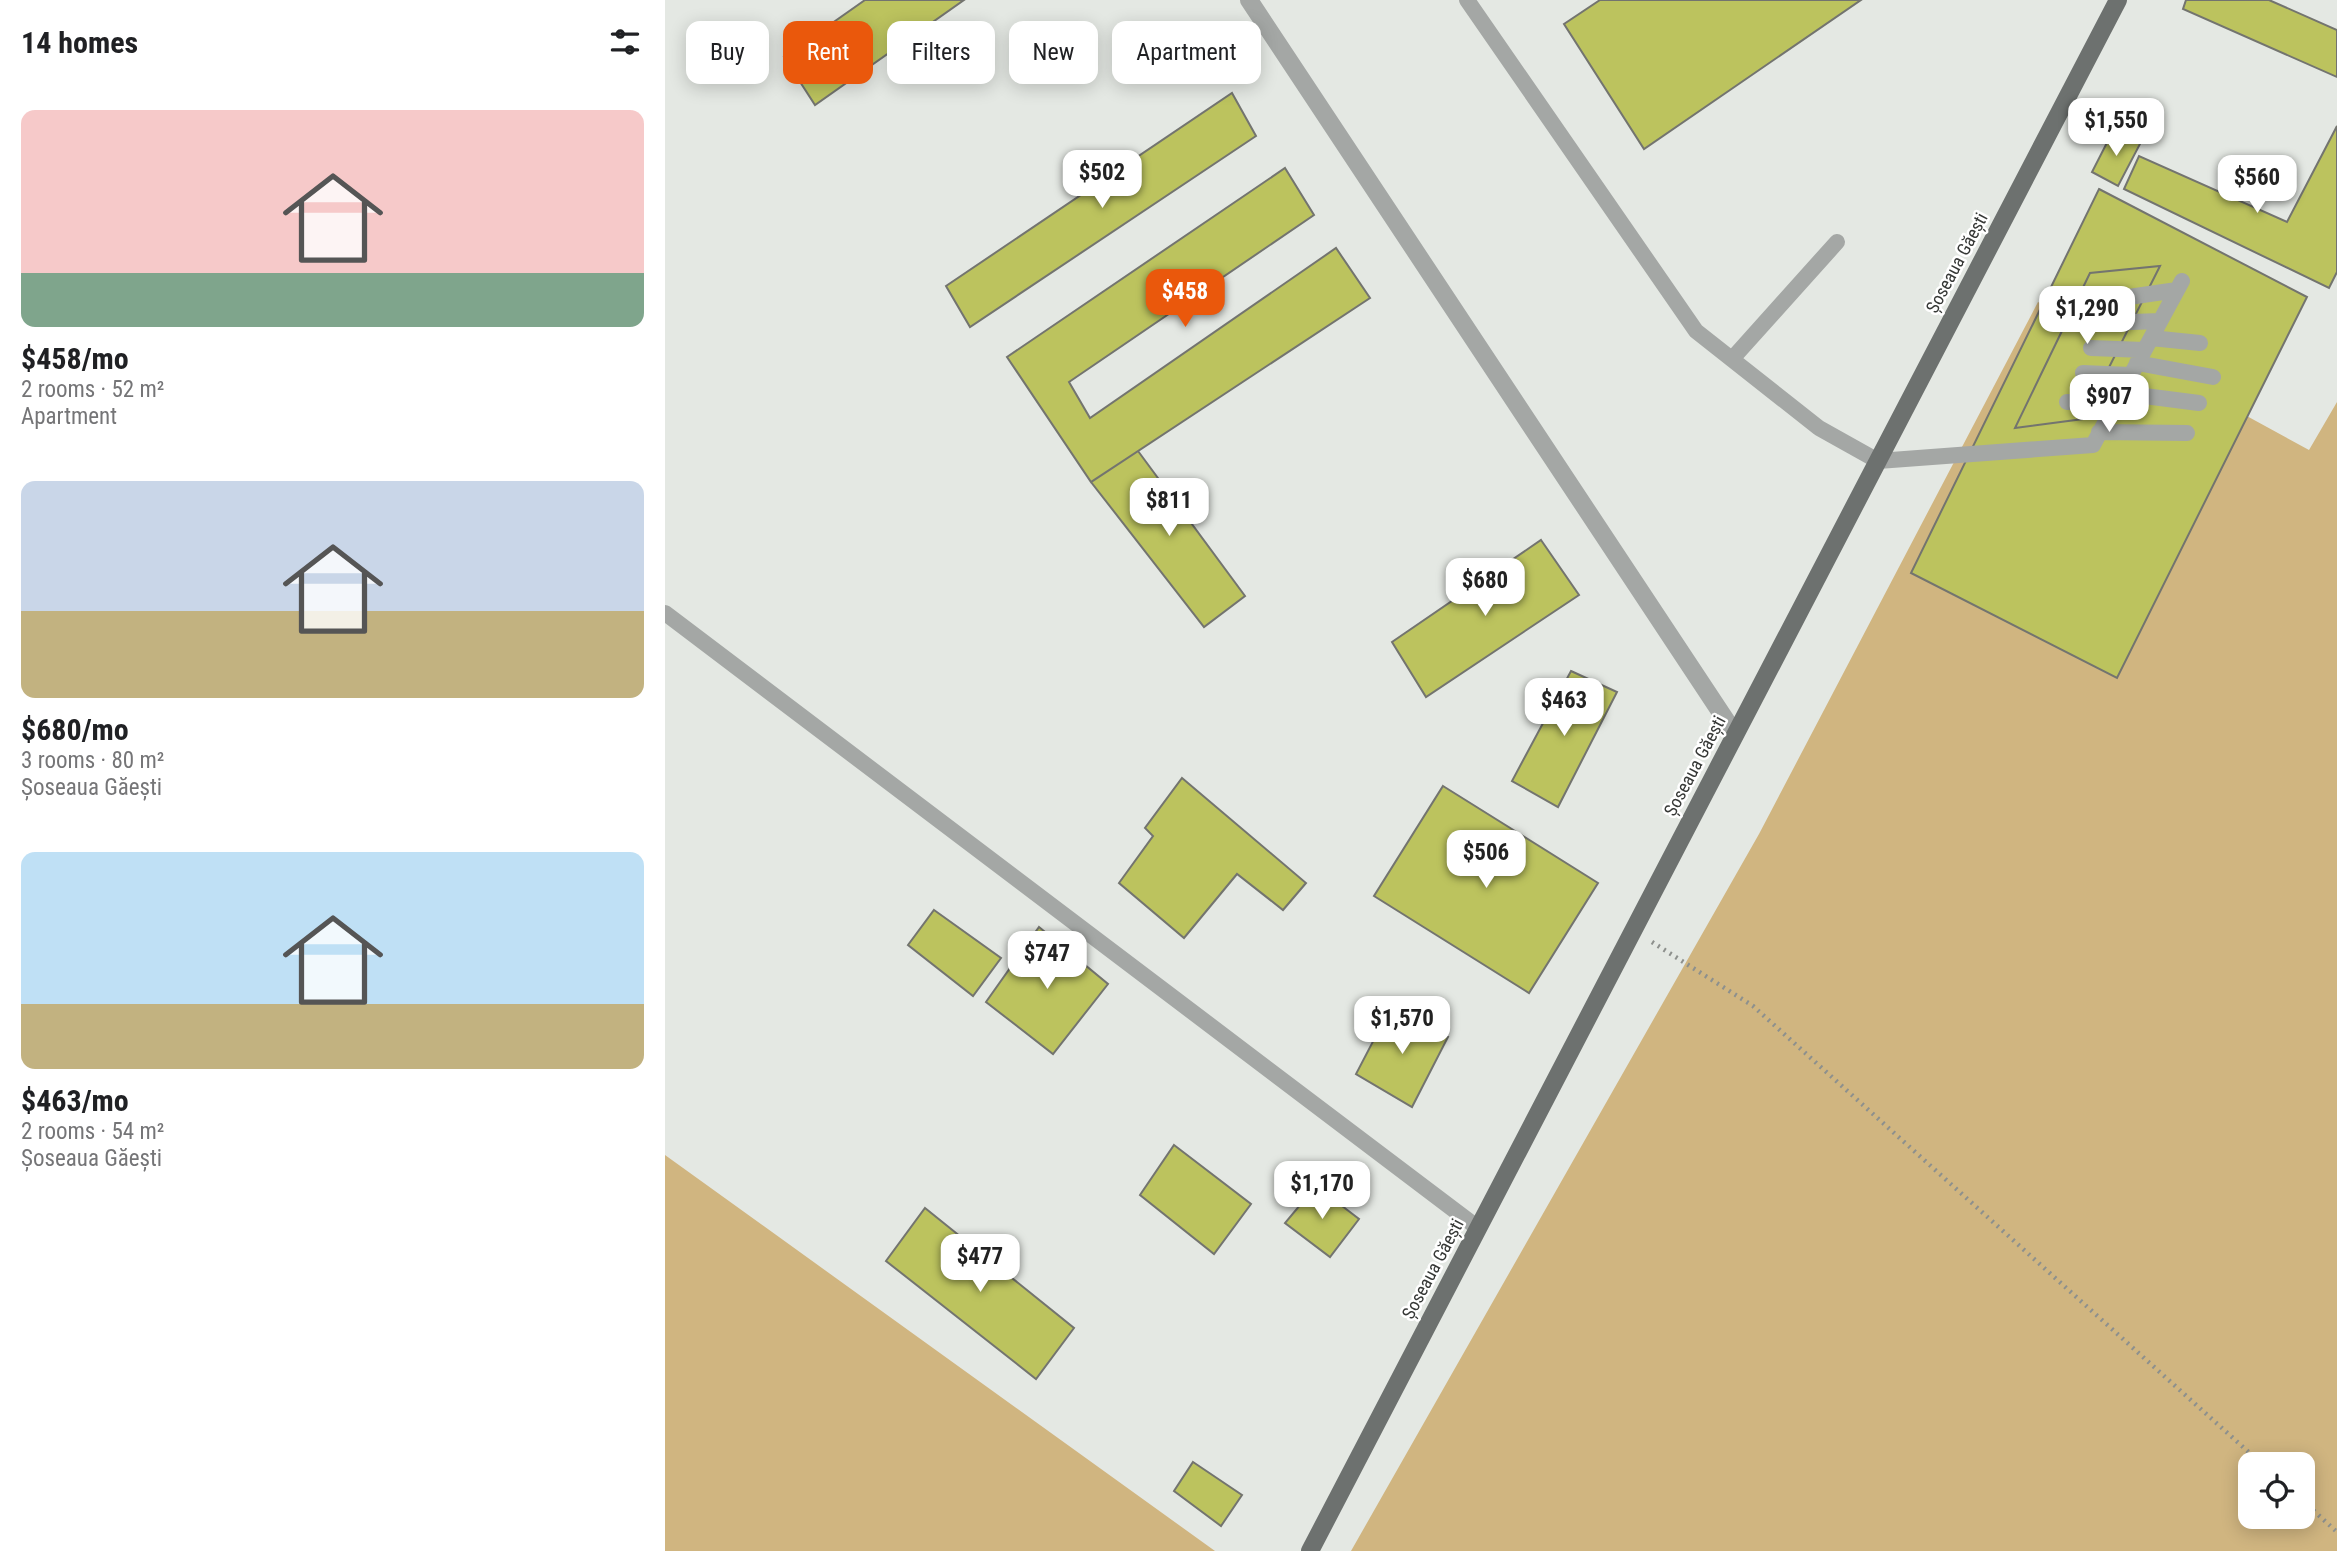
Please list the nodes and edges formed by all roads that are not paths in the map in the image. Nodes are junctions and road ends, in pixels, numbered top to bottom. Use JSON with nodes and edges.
{"nodes":[{"id":1,"x":1249,"y":0,"type":"edge"},
{"id":2,"x":1467,"y":0,"type":"edge"},
{"id":3,"x":2118,"y":0,"type":"edge"},
{"id":4,"x":1837,"y":242,"type":"dead end"},
{"id":5,"x":2115,"y":299,"type":"dead end"},
{"id":6,"x":2160,"y":321,"type":"junction"},
{"id":7,"x":2105,"y":323,"type":"dead end"},
{"id":8,"x":2200,"y":343,"type":"dead end"},
{"id":9,"x":2091,"y":348,"type":"dead end"},
{"id":10,"x":2141,"y":357,"type":"junction"},
{"id":11,"x":1732,"y":359,"type":"junction"},
{"id":12,"x":2083,"y":373,"type":"dead end"},
{"id":13,"x":2213,"y":377,"type":"dead end"},
{"id":14,"x":2118,"y":398,"type":"junction"},
{"id":15,"x":2067,"y":402,"type":"dead end"},
{"id":16,"x":2199,"y":403,"type":"dead end"},
{"id":17,"x":2099,"y":432,"type":"junction"},
{"id":18,"x":2187,"y":433,"type":"dead end"},
{"id":19,"x":1878,"y":461,"type":"junction"},
{"id":20,"x":665,"y":613,"type":"edge"},
{"id":21,"x":1735,"y":734,"type":"junction"},
{"id":22,"x":1478,"y":1228,"type":"junction"},
{"id":23,"x":1310,"y":1551,"type":"edge"}],
"edges":[{"from":1,"to":21,"type":"street"},
{"from":2,"to":11,"type":"lane"},
{"from":3,"to":19,"type":"main road","name":"Șoseaua Găești"},
{"from":4,"to":11,"type":"lane"},
{"from":5,"to":6,"type":"lane"},
{"from":6,"to":7,"type":"lane"},
{"from":6,"to":10,"type":"lane"},
{"from":8,"to":10,"type":"lane"},
{"from":9,"to":10,"type":"lane"},
{"from":10,"to":12,"type":"lane"},
{"from":10,"to":13,"type":"lane"},
{"from":10,"to":14,"type":"lane"},
{"from":11,"to":19,"type":"lane"},
{"from":14,"to":15,"type":"lane"},
{"from":14,"to":16,"type":"lane"},
{"from":14,"to":17,"type":"lane"},
{"from":17,"to":18,"type":"lane"},
{"from":17,"to":19,"type":"lane"},
{"from":19,"to":21,"type":"main road","name":"Șoseaua Găești"},
{"from":20,"to":22,"type":"lane"},
{"from":21,"to":22,"type":"main road","name":"Șoseaua Găești"},
{"from":22,"to":23,"type":"main road","name":"Șoseaua Găești"}]}
